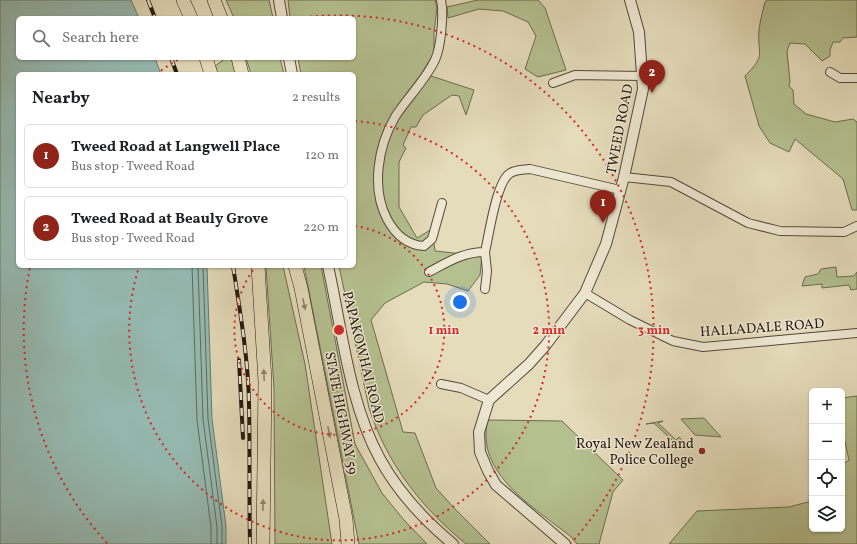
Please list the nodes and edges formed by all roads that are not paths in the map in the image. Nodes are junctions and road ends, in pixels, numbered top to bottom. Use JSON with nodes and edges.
{"nodes":[{"id":1,"x":183,"y":0,"type":"edge"},
{"id":2,"x":214,"y":0,"type":"edge"},
{"id":3,"x":279,"y":0,"type":"edge"},
{"id":4,"x":441,"y":0,"type":"edge"},
{"id":5,"x":630,"y":0,"type":"edge"},
{"id":6,"x":190,"y":16,"type":"edge"},
{"id":7,"x":220,"y":16,"type":"edge"},
{"id":8,"x":282,"y":16,"type":"edge"},
{"id":9,"x":207,"y":60,"type":"edge"},
{"id":10,"x":238,"y":60,"type":"edge"},
{"id":11,"x":289,"y":60,"type":"edge"},
{"id":12,"x":210,"y":72,"type":"edge"},
{"id":13,"x":242,"y":72,"type":"edge"},
{"id":14,"x":292,"y":72,"type":"edge"},
{"id":15,"x":830,"y":72,"type":"dead end"},
{"id":16,"x":643,"y":76,"type":"junction"},
{"id":17,"x":857,"y":78,"type":"edge"},
{"id":18,"x":553,"y":83,"type":"dead end"},
{"id":19,"x":624,"y":177,"type":"junction"},
{"id":20,"x":620,"y":190,"type":"junction"},
{"id":21,"x":442,"y":202,"type":"dead end"},
{"id":22,"x":857,"y":226,"type":"edge"},
{"id":23,"x":485,"y":252,"type":"junction"},
{"id":24,"x":258,"y":268,"type":"edge"},
{"id":25,"x":296,"y":268,"type":"edge"},
{"id":26,"x":328,"y":268,"type":"edge"},
{"id":27,"x":429,"y":272,"type":"dead end"},
{"id":28,"x":484,"y":289,"type":"dead end"},
{"id":29,"x":585,"y":293,"type":"junction"},
{"id":30,"x":857,"y":333,"type":"edge"},
{"id":31,"x":441,"y":384,"type":"dead end"},
{"id":32,"x":489,"y":400,"type":"junction"},
{"id":33,"x":263,"y":544,"type":"edge"},
{"id":34,"x":348,"y":544,"type":"edge"},
{"id":35,"x":453,"y":544,"type":"edge"},
{"id":36,"x":566,"y":544,"type":"edge"}],
"edges":[{"from":1,"to":6,"type":"main road"},
{"from":2,"to":7,"type":"main road"},
{"from":3,"to":8,"type":"street"},
{"from":4,"to":21,"type":"street"},
{"from":5,"to":16,"type":"street","name":"TWEED ROAD"},
{"from":9,"to":12,"type":"main road"},
{"from":10,"to":13,"type":"main road"},
{"from":11,"to":14,"type":"street"},
{"from":15,"to":17,"type":"street"},
{"from":16,"to":18,"type":"street"},
{"from":16,"to":19,"type":"street","name":"TWEED ROAD"},
{"from":19,"to":20,"type":"street","name":"TWEED ROAD"},
{"from":19,"to":22,"type":"street"},
{"from":20,"to":23,"type":"street"},
{"from":20,"to":29,"type":"street","name":"TWEED ROAD"},
{"from":23,"to":27,"type":"street"},
{"from":23,"to":28,"type":"street"},
{"from":33,"to":24,"type":"main road","one_way":true},
{"from":25,"to":34,"type":"main road","name":"STATE HIGHWAY 59","one_way":true},
{"from":26,"to":35,"type":"street","name":"PAPAKOWHAI ROAD"},
{"from":29,"to":30,"type":"street","name":"HALLADALE ROAD"},
{"from":29,"to":32,"type":"street","name":"TWEED ROAD"},
{"from":31,"to":32,"type":"street"},
{"from":32,"to":36,"type":"street"}]}
